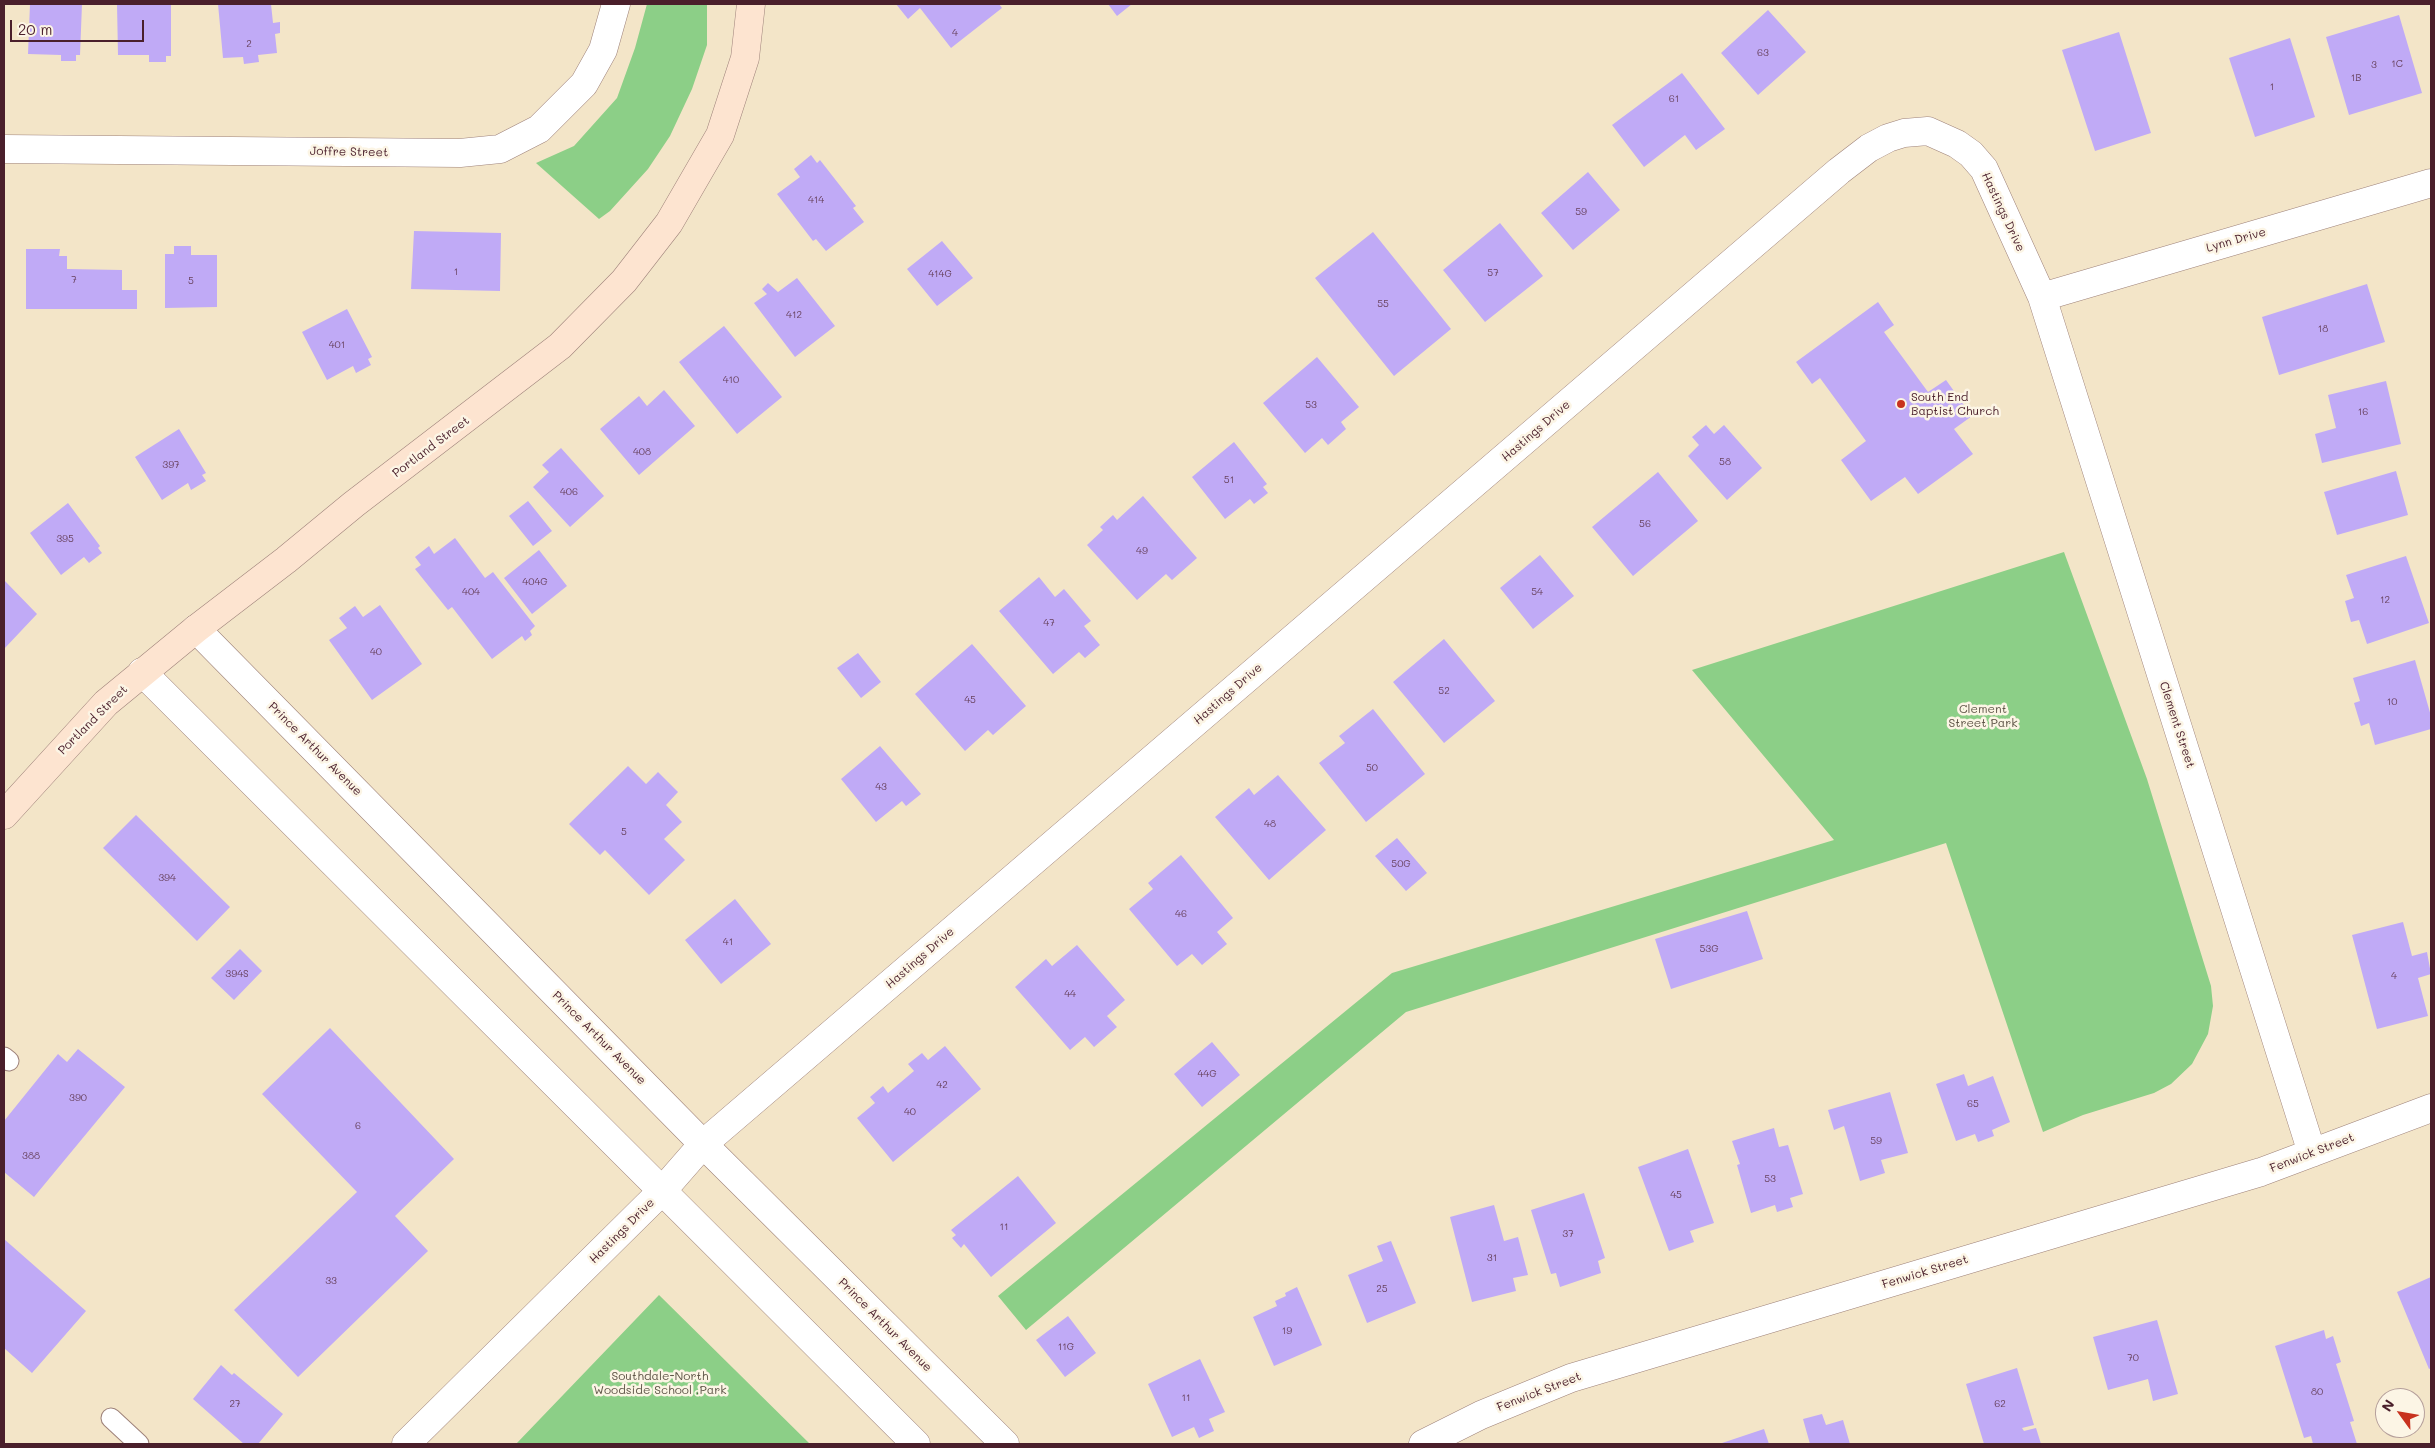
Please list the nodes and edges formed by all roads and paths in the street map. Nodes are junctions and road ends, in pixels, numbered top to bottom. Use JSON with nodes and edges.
{"nodes":[{"id":1,"x":616,"y":4,"type":"edge"},
{"id":2,"x":751,"y":4,"type":"edge"},
{"id":3,"x":4,"y":149,"type":"edge"},
{"id":4,"x":2431,"y":184,"type":"edge"},
{"id":5,"x":2042,"y":297,"type":"junction"},
{"id":6,"x":196,"y":628,"type":"junction"},
{"id":7,"x":142,"y":672,"type":"junction"},
{"id":8,"x":4,"y":815,"type":"edge"},
{"id":9,"x":2431,"y":1108,"type":"edge"},
{"id":10,"x":703,"y":1144,"type":"junction"},
{"id":11,"x":2312,"y":1153,"type":"junction"},
{"id":12,"x":662,"y":1191,"type":"junction"},
{"id":13,"x":111,"y":1418,"type":"dead end"},
{"id":14,"x":139,"y":1444,"type":"edge"},
{"id":15,"x":406,"y":1444,"type":"edge"},
{"id":16,"x":916,"y":1444,"type":"edge"},
{"id":17,"x":1005,"y":1444,"type":"edge"},
{"id":18,"x":1423,"y":1444,"type":"edge"}],
"edges":[{"from":1,"to":3,"type":"street","name":"Joffre Street"},
{"from":2,"to":6,"type":"main road","name":"Portland Street"},
{"from":4,"to":5,"type":"street","name":"Lynn Drive"},
{"from":5,"to":10,"type":"street","name":"Hastings Drive"},
{"from":5,"to":11,"type":"street","name":"Clement Street"},
{"from":6,"to":7,"type":"main road","name":"Portland Street"},
{"from":6,"to":10,"type":"street","name":"Prince Arthur Avenue"},
{"from":7,"to":8,"type":"main road","name":"Portland Street"},
{"from":7,"to":12,"type":"street"},
{"from":9,"to":11,"type":"street","name":"Fenwick Street"},
{"from":10,"to":12,"type":"street","name":"Hastings Drive"},
{"from":10,"to":17,"type":"street","name":"Prince Arthur Avenue"},
{"from":11,"to":18,"type":"street","name":"Fenwick Street"},
{"from":12,"to":15,"type":"street","name":"Hastings Drive"},
{"from":12,"to":16,"type":"street"},
{"from":13,"to":14,"type":"lane"}]}
